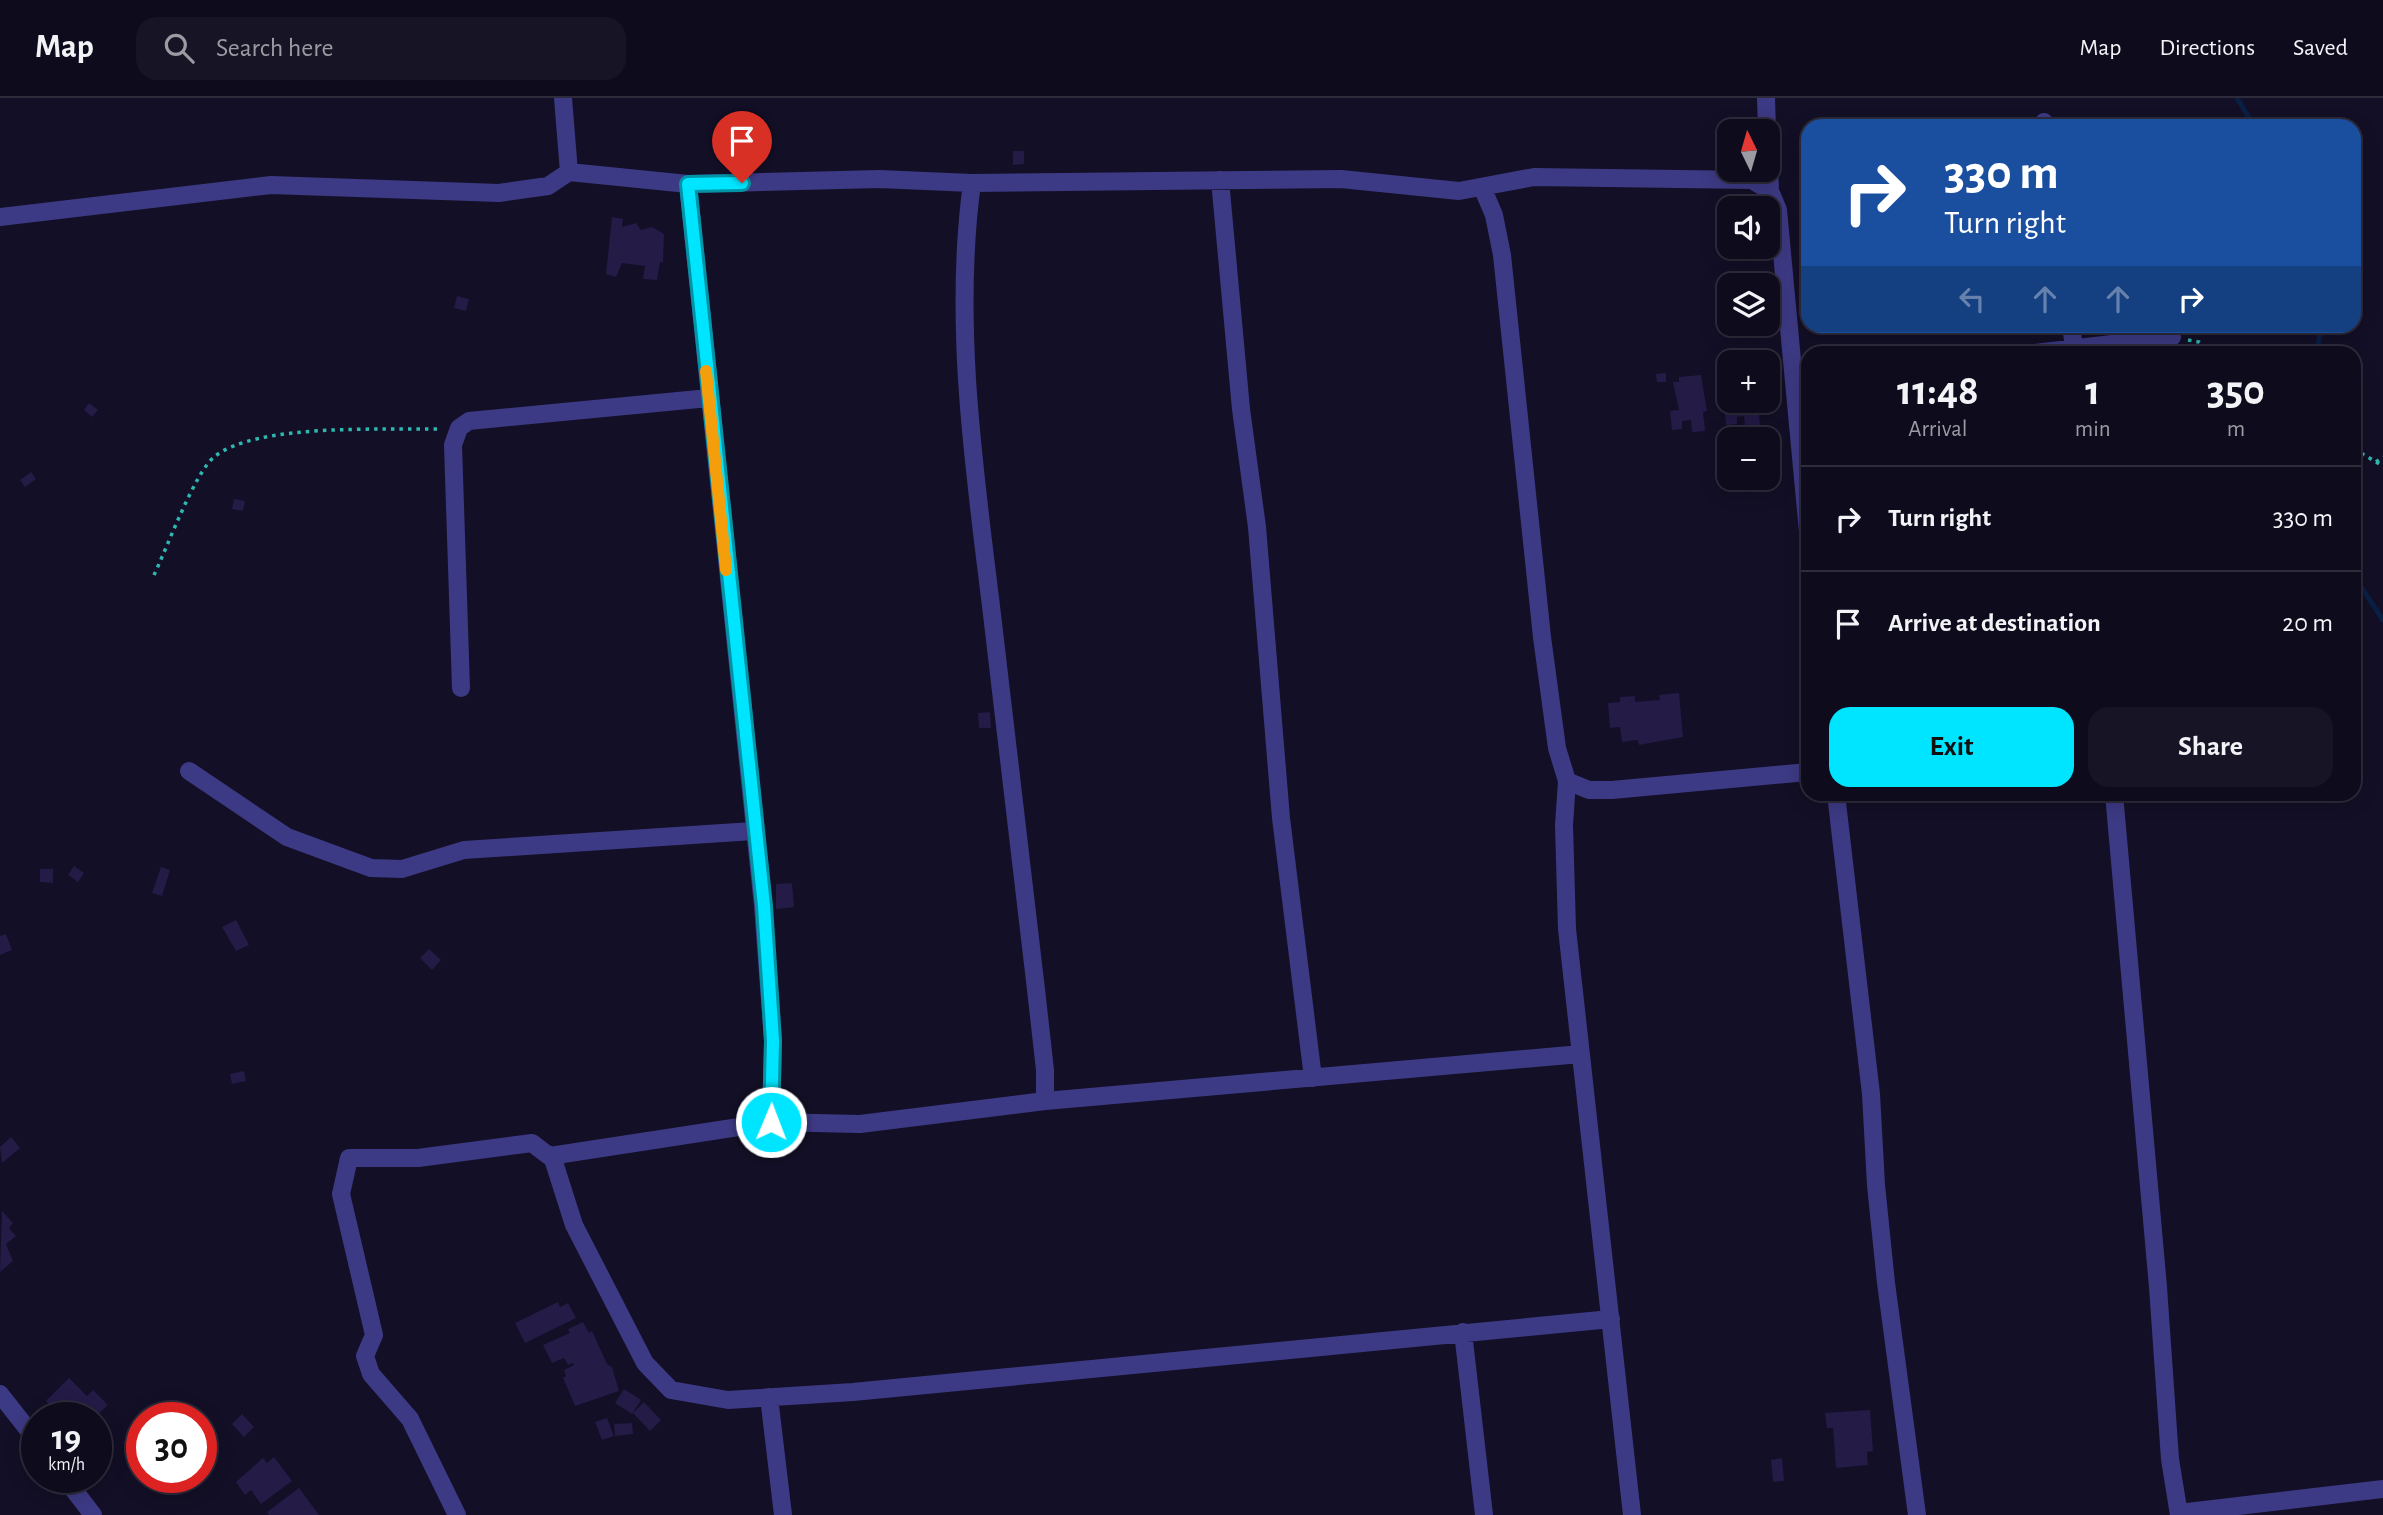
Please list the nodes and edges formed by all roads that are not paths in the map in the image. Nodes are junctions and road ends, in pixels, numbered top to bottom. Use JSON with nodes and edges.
{"nodes":[{"id":1,"x":563,"y":98,"type":"edge"},
{"id":2,"x":1766,"y":98,"type":"edge"},
{"id":3,"x":1767,"y":119,"type":"edge"},
{"id":4,"x":569,"y":172,"type":"junction"},
{"id":5,"x":1220,"y":180,"type":"junction"},
{"id":6,"x":1770,"y":182,"type":"edge"},
{"id":7,"x":971,"y":183,"type":"junction"},
{"id":8,"x":688,"y":184,"type":"junction"},
{"id":9,"x":1482,"y":187,"type":"junction"},
{"id":10,"x":1770,"y":191,"type":"junction"},
{"id":11,"x":0,"y":217,"type":"edge"},
{"id":12,"x":2172,"y":337,"type":"road end"},
{"id":13,"x":2109,"y":346,"type":"edge"},
{"id":14,"x":1801,"y":378,"type":"edge"},
{"id":15,"x":709,"y":398,"type":"junction"},
{"id":16,"x":461,"y":688,"type":"dead end"},
{"id":17,"x":189,"y":771,"type":"dead end"},
{"id":18,"x":1801,"y":773,"type":"edge"},
{"id":19,"x":1567,"y":781,"type":"junction"},
{"id":20,"x":1837,"y":801,"type":"edge"},
{"id":21,"x":2116,"y":801,"type":"edge"},
{"id":22,"x":753,"y":831,"type":"junction"},
{"id":23,"x":1581,"y":1054,"type":"junction"},
{"id":24,"x":1312,"y":1078,"type":"junction"},
{"id":25,"x":1045,"y":1101,"type":"junction"},
{"id":26,"x":771,"y":1122,"type":"junction"},
{"id":27,"x":550,"y":1156,"type":"junction"},
{"id":28,"x":1611,"y":1319,"type":"junction"},
{"id":29,"x":1463,"y":1332,"type":"junction"},
{"id":30,"x":0,"y":1394,"type":"edge"},
{"id":31,"x":769,"y":1397,"type":"junction"},
{"id":32,"x":21,"y":1421,"type":"edge"},
{"id":33,"x":2383,"y":1489,"type":"edge"},
{"id":34,"x":76,"y":1493,"type":"edge"},
{"id":35,"x":2179,"y":1514,"type":"edge"},
{"id":36,"x":93,"y":1515,"type":"edge"},
{"id":37,"x":457,"y":1515,"type":"edge"},
{"id":38,"x":783,"y":1515,"type":"edge"},
{"id":39,"x":1484,"y":1515,"type":"edge"},
{"id":40,"x":1632,"y":1515,"type":"edge"},
{"id":41,"x":1917,"y":1515,"type":"edge"}],
"edges":[{"from":1,"to":4,"type":"street"},
{"from":2,"to":3,"type":"street"},
{"from":4,"to":8,"type":"street"},
{"from":4,"to":11,"type":"street"},
{"from":5,"to":7,"type":"street"},
{"from":5,"to":9,"type":"street"},
{"from":5,"to":24,"type":"street"},
{"from":6,"to":10,"type":"street"},
{"from":7,"to":8,"type":"street"},
{"from":7,"to":25,"type":"street"},
{"from":8,"to":15,"type":"street"},
{"from":9,"to":10,"type":"street"},
{"from":9,"to":19,"type":"street"},
{"from":10,"to":14,"type":"street"},
{"from":12,"to":13,"type":"street"},
{"from":15,"to":16,"type":"street"},
{"from":15,"to":22,"type":"street"},
{"from":17,"to":22,"type":"street"},
{"from":18,"to":19,"type":"street"},
{"from":19,"to":23,"type":"street"},
{"from":20,"to":41,"type":"street"},
{"from":21,"to":35,"type":"street"},
{"from":22,"to":26,"type":"street"},
{"from":23,"to":24,"type":"street"},
{"from":23,"to":28,"type":"street"},
{"from":24,"to":25,"type":"street"},
{"from":25,"to":26,"type":"street"},
{"from":26,"to":27,"type":"street"},
{"from":27,"to":31,"type":"street"},
{"from":27,"to":37,"type":"street"},
{"from":28,"to":29,"type":"street"},
{"from":28,"to":40,"type":"street"},
{"from":29,"to":31,"type":"street"},
{"from":29,"to":39,"type":"street"},
{"from":30,"to":32,"type":"street"},
{"from":31,"to":38,"type":"street"},
{"from":33,"to":35,"type":"street"},
{"from":34,"to":36,"type":"street"}]}
